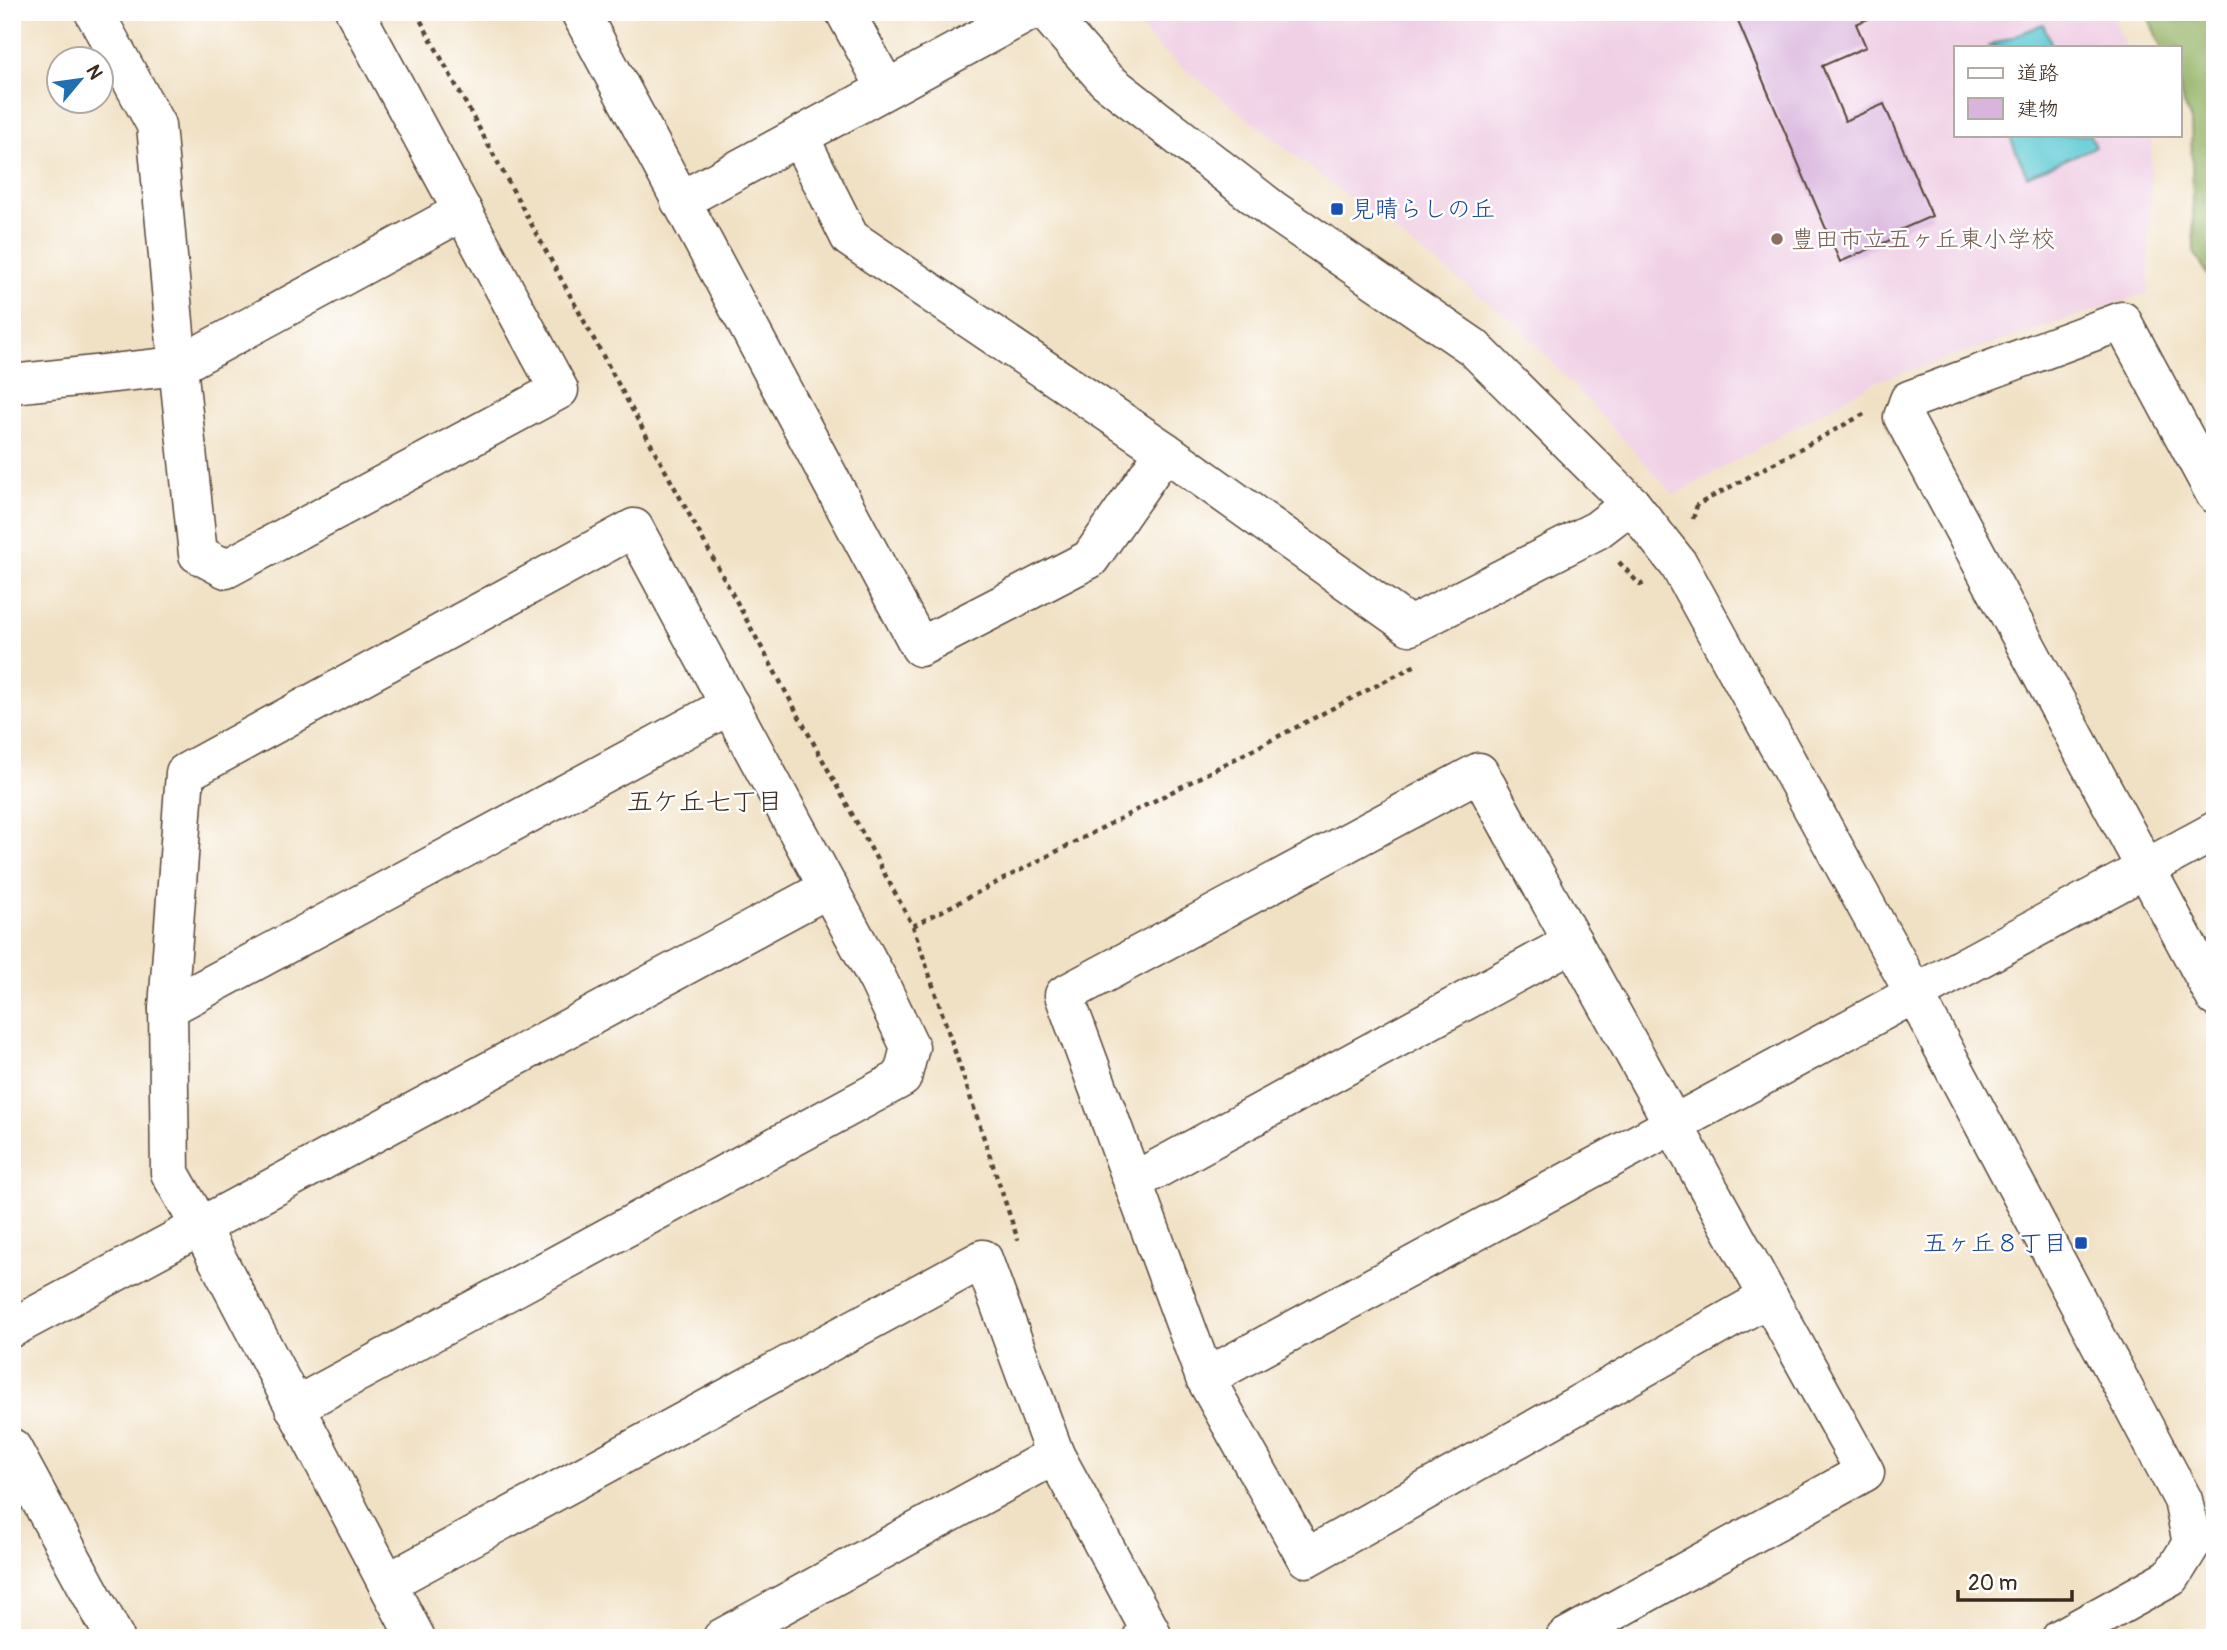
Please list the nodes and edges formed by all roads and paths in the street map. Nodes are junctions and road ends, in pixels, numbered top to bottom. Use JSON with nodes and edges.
{"nodes":[{"id":1,"x":94,"y":12,"type":"edge"},
{"id":2,"x":355,"y":12,"type":"edge"},
{"id":3,"x":580,"y":12,"type":"edge"},
{"id":4,"x":845,"y":12,"type":"edge"},
{"id":5,"x":1029,"y":12,"type":"edge"},
{"id":6,"x":1046,"y":12,"type":"edge"},
{"id":7,"x":886,"y":88,"type":"junction"},
{"id":8,"x":799,"y":136,"type":"junction"},
{"id":9,"x":680,"y":201,"type":"junction"},
{"id":10,"x":463,"y":211,"type":"junction"},
{"id":11,"x":178,"y":366,"type":"junction"},
{"id":12,"x":12,"y":384,"type":"edge"},
{"id":13,"x":1165,"y":451,"type":"junction"},
{"id":14,"x":2215,"y":494,"type":"edge"},
{"id":15,"x":1631,"y":504,"type":"junction"},
{"id":16,"x":730,"y":705,"type":"junction"},
{"id":17,"x":2215,"y":831,"type":"edge"},
{"id":18,"x":2146,"y":868,"type":"junction"},
{"id":19,"x":829,"y":888,"type":"junction"},
{"id":20,"x":1573,"y":942,"type":"junction"},
{"id":21,"x":1914,"y":993,"type":"junction"},
{"id":22,"x":2215,"y":997,"type":"edge"},
{"id":23,"x":168,"y":1008,"type":"junction"},
{"id":24,"x":1673,"y":1123,"type":"junction"},
{"id":25,"x":1133,"y":1182,"type":"junction"},
{"id":26,"x":200,"y":1226,"type":"junction"},
{"id":27,"x":1769,"y":1297,"type":"junction"},
{"id":28,"x":12,"y":1328,"type":"edge"},
{"id":29,"x":1205,"y":1378,"type":"junction"},
{"id":30,"x":295,"y":1407,"type":"junction"},
{"id":31,"x":12,"y":1448,"type":"edge"},
{"id":32,"x":1055,"y":1455,"type":"junction"},
{"id":33,"x":387,"y":1583,"type":"junction"},
{"id":34,"x":115,"y":1638,"type":"edge"},
{"id":35,"x":416,"y":1638,"type":"edge"},
{"id":36,"x":722,"y":1638,"type":"edge"},
{"id":37,"x":1142,"y":1638,"type":"edge"},
{"id":38,"x":1565,"y":1638,"type":"edge"},
{"id":39,"x":2061,"y":1638,"type":"edge"}],
"edges":[{"from":1,"to":11,"type":"street"},
{"from":2,"to":10,"type":"street"},
{"from":3,"to":9,"type":"street"},
{"from":4,"to":7,"type":"street"},
{"from":5,"to":7,"type":"street"},
{"from":6,"to":15,"type":"street"},
{"from":7,"to":8,"type":"street"},
{"from":8,"to":9,"type":"street"},
{"from":8,"to":13,"type":"street"},
{"from":9,"to":13,"type":"street"},
{"from":10,"to":11,"type":"street"},
{"from":10,"to":11,"type":"street"},
{"from":11,"to":12,"type":"street"},
{"from":13,"to":15,"type":"street"},
{"from":14,"to":18,"type":"street"},
{"from":15,"to":21,"type":"street"},
{"from":16,"to":19,"type":"street"},
{"from":16,"to":23,"type":"street"},
{"from":16,"to":23,"type":"street"},
{"from":17,"to":18,"type":"street"},
{"from":18,"to":21,"type":"street"},
{"from":18,"to":22,"type":"street"},
{"from":19,"to":26,"type":"street"},
{"from":19,"to":30,"type":"street"},
{"from":20,"to":24,"type":"street"},
{"from":20,"to":25,"type":"street"},
{"from":20,"to":25,"type":"street"},
{"from":21,"to":24,"type":"street"},
{"from":21,"to":39,"type":"street"},
{"from":23,"to":26,"type":"street"},
{"from":24,"to":27,"type":"street"},
{"from":24,"to":29,"type":"street"},
{"from":25,"to":29,"type":"street"},
{"from":26,"to":28,"type":"street"},
{"from":26,"to":30,"type":"street"},
{"from":27,"to":29,"type":"street"},
{"from":27,"to":38,"type":"street"},
{"from":30,"to":33,"type":"street"},
{"from":31,"to":34,"type":"street"},
{"from":32,"to":33,"type":"street"},
{"from":32,"to":36,"type":"street"},
{"from":32,"to":37,"type":"street"},
{"from":33,"to":35,"type":"street"}]}
